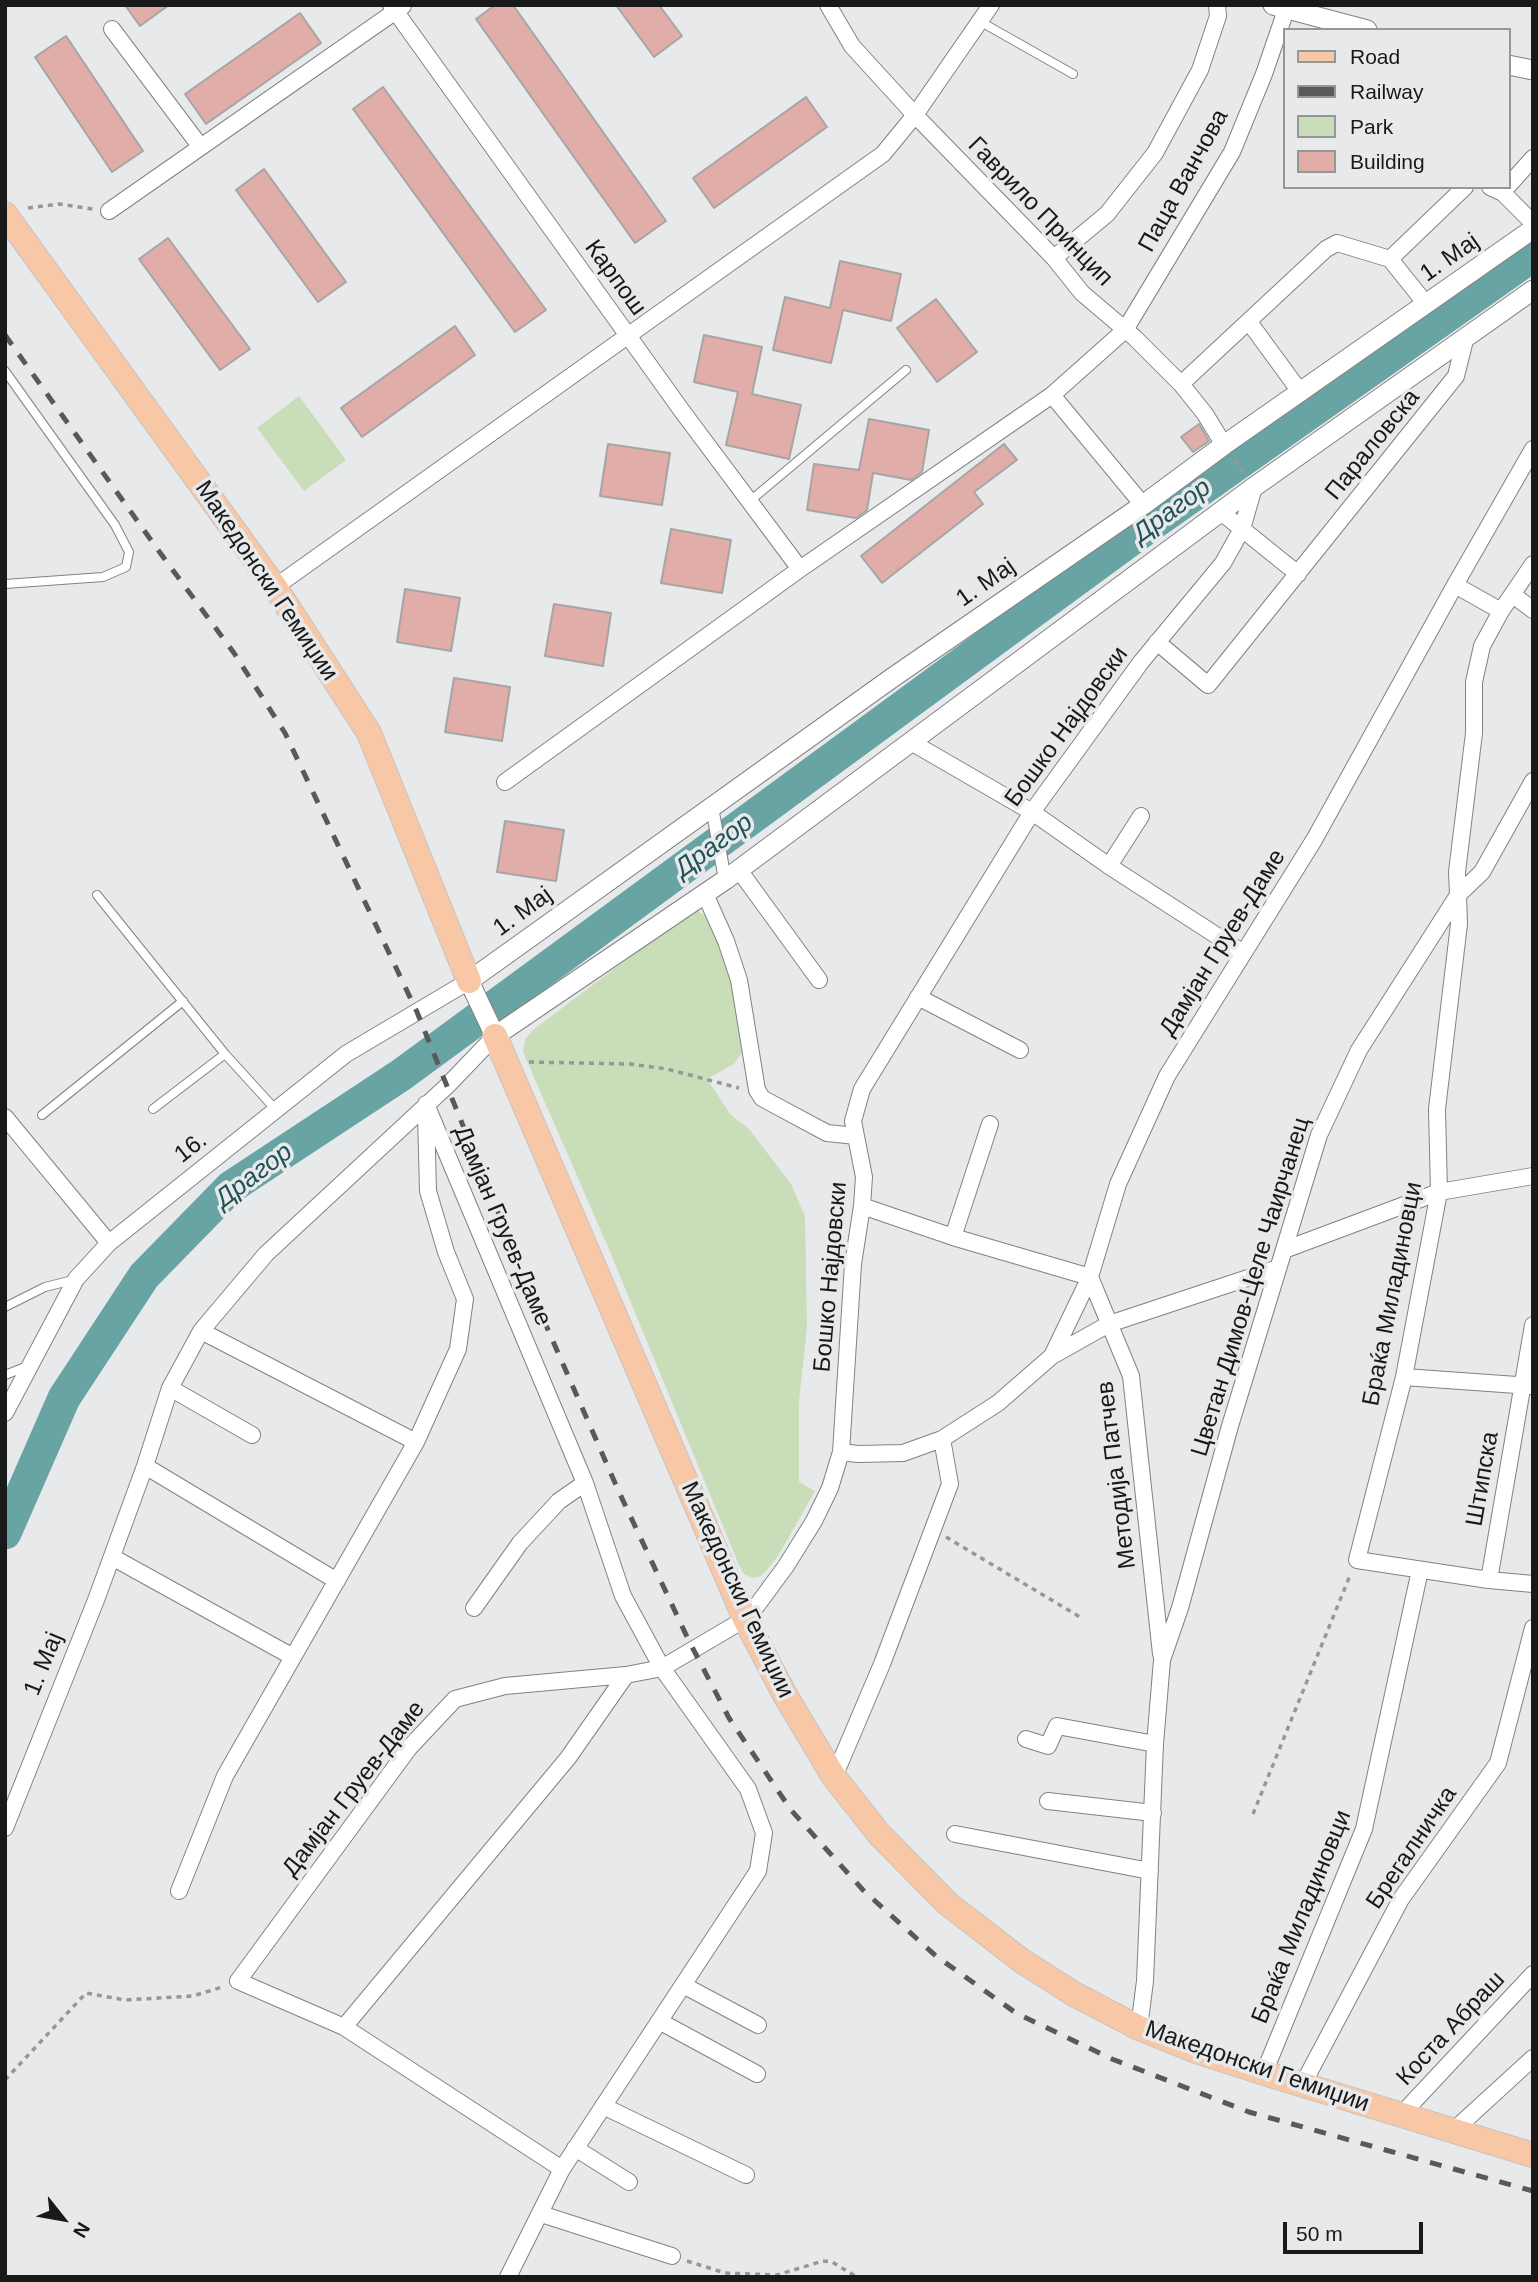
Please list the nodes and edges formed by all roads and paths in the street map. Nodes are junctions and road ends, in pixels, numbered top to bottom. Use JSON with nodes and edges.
{"nodes":[{"id":1,"x":828,"y":5,"type":"edge"},
{"id":2,"x":991,"y":5,"type":"edge"},
{"id":3,"x":1217,"y":5,"type":"edge"},
{"id":4,"x":397,"y":7,"type":"edge"},
{"id":5,"x":1280,"y":7,"type":"edge"},
{"id":6,"x":981,"y":22,"type":"junction"},
{"id":7,"x":1359,"y":28,"type":"edge"},
{"id":8,"x":112,"y":29,"type":"dead end"},
{"id":9,"x":1510,"y":65,"type":"edge"},
{"id":10,"x":1533,"y":70,"type":"edge"},
{"id":11,"x":1073,"y":74,"type":"dead end"},
{"id":12,"x":915,"y":115,"type":"junction"},
{"id":13,"x":200,"y":146,"type":"junction"},
{"id":14,"x":1533,"y":158,"type":"edge"},
{"id":15,"x":1510,"y":180,"type":"edge"},
{"id":16,"x":1463,"y":189,"type":"edge"},
{"id":17,"x":1503,"y":189,"type":"edge"},
{"id":18,"x":16,"y":211,"type":"edge"},
{"id":19,"x":109,"y":211,"type":"joint"},
{"id":20,"x":1533,"y":223,"type":"edge"},
{"id":21,"x":1533,"y":229,"type":"edge"},
{"id":22,"x":1054,"y":258,"type":"junction"},
{"id":23,"x":1390,"y":259,"type":"junction"},
{"id":24,"x":1533,"y":290,"type":"edge"},
{"id":25,"x":1426,"y":304,"type":"junction"},
{"id":26,"x":1249,"y":322,"type":"junction"},
{"id":27,"x":1125,"y":330,"type":"junction"},
{"id":28,"x":628,"y":335,"type":"junction"},
{"id":29,"x":1466,"y":336,"type":"junction"},
{"id":30,"x":906,"y":370,"type":"dead end"},
{"id":31,"x":5,"y":371,"type":"edge"},
{"id":32,"x":1181,"y":384,"type":"junction"},
{"id":33,"x":1301,"y":393,"type":"junction"},
{"id":34,"x":1052,"y":395,"type":"junction"},
{"id":35,"x":1226,"y":448,"type":"junction"},
{"id":36,"x":1533,"y":449,"type":"edge"},
{"id":37,"x":1251,"y":484,"type":"junction"},
{"id":38,"x":750,"y":501,"type":"junction"},
{"id":39,"x":1143,"y":505,"type":"junction"},
{"id":40,"x":1221,"y":512,"type":"junction"},
{"id":41,"x":1242,"y":529,"type":"junction"},
{"id":42,"x":1533,"y":564,"type":"edge"},
{"id":43,"x":800,"y":569,"type":"junction"},
{"id":44,"x":1298,"y":574,"type":"junction"},
{"id":45,"x":5,"y":584,"type":"edge"},
{"id":46,"x":1455,"y":585,"type":"junction"},
{"id":47,"x":275,"y":587,"type":"junction"},
{"id":48,"x":1513,"y":595,"type":"junction"},
{"id":49,"x":1533,"y":610,"type":"edge"},
{"id":50,"x":1501,"y":611,"type":"junction"},
{"id":51,"x":1157,"y":642,"type":"junction"},
{"id":52,"x":911,"y":742,"type":"junction"},
{"id":53,"x":1533,"y":781,"type":"edge"},
{"id":54,"x":505,"y":782,"type":"dead end"},
{"id":55,"x":1032,"y":812,"type":"junction"},
{"id":56,"x":713,"y":813,"type":"junction"},
{"id":57,"x":1141,"y":816,"type":"dead end"},
{"id":58,"x":1109,"y":866,"type":"junction"},
{"id":59,"x":729,"y":872,"type":"junction"},
{"id":60,"x":705,"y":894,"type":"junction"},
{"id":61,"x":97,"y":895,"type":"dead end"},
{"id":62,"x":1458,"y":895,"type":"junction"},
{"id":63,"x":1242,"y":952,"type":"junction"},
{"id":64,"x":819,"y":980,"type":"dead end"},
{"id":65,"x":469,"y":981,"type":"junction"},
{"id":66,"x":918,"y":997,"type":"junction"},
{"id":67,"x":183,"y":1001,"type":"junction"},
{"id":68,"x":495,"y":1036,"type":"junction"},
{"id":69,"x":1020,"y":1050,"type":"dead end"},
{"id":70,"x":225,"y":1054,"type":"junction"},
{"id":71,"x":506,"y":1061,"type":"junction"},
{"id":72,"x":760,"y":1095,"type":"junction"},
{"id":73,"x":426,"y":1104,"type":"junction"},
{"id":74,"x":153,"y":1109,"type":"dead end"},
{"id":75,"x":276,"y":1110,"type":"junction"},
{"id":76,"x":42,"y":1115,"type":"dead end"},
{"id":77,"x":5,"y":1117,"type":"edge"},
{"id":78,"x":990,"y":1124,"type":"dead end"},
{"id":79,"x":856,"y":1136,"type":"junction"},
{"id":80,"x":1533,"y":1177,"type":"edge"},
{"id":81,"x":1439,"y":1192,"type":"junction"},
{"id":82,"x":862,"y":1206,"type":"junction"},
{"id":83,"x":953,"y":1237,"type":"junction"},
{"id":84,"x":109,"y":1243,"type":"junction"},
{"id":85,"x":1284,"y":1250,"type":"junction"},
{"id":86,"x":1278,"y":1268,"type":"junction"},
{"id":87,"x":1090,"y":1277,"type":"junction"},
{"id":88,"x":76,"y":1279,"type":"junction"},
{"id":89,"x":5,"y":1307,"type":"edge"},
{"id":90,"x":1109,"y":1324,"type":"junction"},
{"id":91,"x":1533,"y":1325,"type":"edge"},
{"id":92,"x":201,"y":1331,"type":"junction"},
{"id":93,"x":1052,"y":1356,"type":"junction"},
{"id":94,"x":30,"y":1365,"type":"junction"},
{"id":95,"x":5,"y":1374,"type":"edge"},
{"id":96,"x":1405,"y":1377,"type":"junction"},
{"id":97,"x":1527,"y":1386,"type":"edge"},
{"id":98,"x":170,"y":1388,"type":"junction"},
{"id":99,"x":5,"y":1413,"type":"edge"},
{"id":100,"x":252,"y":1435,"type":"dead end"},
{"id":101,"x":942,"y":1439,"type":"junction"},
{"id":102,"x":416,"y":1442,"type":"junction"},
{"id":103,"x":841,"y":1452,"type":"junction"},
{"id":104,"x":145,"y":1466,"type":"junction"},
{"id":105,"x":584,"y":1483,"type":"junction"},
{"id":106,"x":932,"y":1528,"type":"junction"},
{"id":107,"x":112,"y":1557,"type":"junction"},
{"id":108,"x":1357,"y":1560,"type":"junction"},
{"id":109,"x":1420,"y":1570,"type":"junction"},
{"id":110,"x":1489,"y":1580,"type":"junction"},
{"id":111,"x":337,"y":1581,"type":"junction"},
{"id":112,"x":1533,"y":1584,"type":"edge"},
{"id":113,"x":474,"y":1608,"type":"dead end"},
{"id":114,"x":1180,"y":1608,"type":"junction"},
{"id":115,"x":1156,"y":1609,"type":"junction"},
{"id":116,"x":1080,"y":1617,"type":"dead end"},
{"id":117,"x":745,"y":1619,"type":"junction"},
{"id":118,"x":1533,"y":1628,"type":"edge"},
{"id":119,"x":293,"y":1657,"type":"junction"},
{"id":120,"x":1162,"y":1660,"type":"junction"},
{"id":121,"x":662,"y":1668,"type":"junction"},
{"id":122,"x":626,"y":1675,"type":"junction"},
{"id":123,"x":1026,"y":1739,"type":"dead end"},
{"id":124,"x":1155,"y":1744,"type":"junction"},
{"id":125,"x":834,"y":1777,"type":"junction"},
{"id":126,"x":1048,"y":1801,"type":"dead end"},
{"id":127,"x":1153,"y":1813,"type":"junction"},
{"id":128,"x":1252,"y":1814,"type":"dead end"},
{"id":129,"x":5,"y":1828,"type":"edge"},
{"id":130,"x":955,"y":1833,"type":"dead end"},
{"id":131,"x":1150,"y":1871,"type":"junction"},
{"id":132,"x":179,"y":1891,"type":"dead end"},
{"id":133,"x":1533,"y":1974,"type":"edge"},
{"id":134,"x":238,"y":1981,"type":"junction"},
{"id":135,"x":683,"y":1985,"type":"junction"},
{"id":136,"x":659,"y":2021,"type":"junction"},
{"id":137,"x":758,"y":2025,"type":"dead end"},
{"id":138,"x":344,"y":2027,"type":"junction"},
{"id":139,"x":1139,"y":2028,"type":"junction"},
{"id":140,"x":1533,"y":2058,"type":"edge"},
{"id":141,"x":1264,"y":2073,"type":"junction"},
{"id":142,"x":757,"y":2074,"type":"dead end"},
{"id":143,"x":5,"y":2080,"type":"edge"},
{"id":144,"x":1303,"y":2084,"type":"junction"},
{"id":145,"x":603,"y":2106,"type":"junction"},
{"id":146,"x":1401,"y":2115,"type":"junction"},
{"id":147,"x":1452,"y":2132,"type":"junction"},
{"id":148,"x":575,"y":2148,"type":"junction"},
{"id":149,"x":1533,"y":2155,"type":"edge"},
{"id":150,"x":562,"y":2169,"type":"junction"},
{"id":151,"x":746,"y":2175,"type":"dead end"},
{"id":152,"x":629,"y":2182,"type":"dead end"},
{"id":153,"x":541,"y":2214,"type":"junction"},
{"id":154,"x":672,"y":2256,"type":"joint"},
{"id":155,"x":508,"y":2277,"type":"edge"},
{"id":156,"x":857,"y":2277,"type":"edge"}],
"edges":[{"from":1,"to":12,"type":"street","name":"Гаврило Принцип"},
{"from":2,"to":6,"type":"street"},
{"from":3,"to":22,"type":"street"},
{"from":4,"to":13,"type":"street","name":"Карпош"},
{"from":4,"to":28,"type":"street","name":"Карпош"},
{"from":5,"to":7,"type":"street"},
{"from":5,"to":27,"type":"street","name":"Паца Ванчова"},
{"from":6,"to":11,"type":"lane"},
{"from":6,"to":12,"type":"street"},
{"from":8,"to":13,"type":"street"},
{"from":9,"to":10,"type":"street"},
{"from":12,"to":22,"type":"street","name":"Гаврило Принцип"},
{"from":12,"to":28,"type":"street"},
{"from":13,"to":19,"type":"street","name":"Карпош"},
{"from":14,"to":15,"type":"street"},
{"from":16,"to":23,"type":"street"},
{"from":17,"to":20,"type":"street"},
{"from":18,"to":19,"type":"path"},
{"from":18,"to":47,"type":"main road","name":"Македонски Гемиџии"},
{"from":21,"to":25,"type":"street","name":"1. Мај"},
{"from":22,"to":27,"type":"street","name":"Гаврило Принцип"},
{"from":23,"to":25,"type":"street"},
{"from":23,"to":26,"type":"street"},
{"from":24,"to":29,"type":"street","name":"1. Мај"},
{"from":25,"to":33,"type":"street","name":"1. Мај"},
{"from":26,"to":32,"type":"street"},
{"from":26,"to":33,"type":"street"},
{"from":27,"to":32,"type":"street","name":"Гаврило Принцип"},
{"from":27,"to":34,"type":"street","name":"Паца Ванчова"},
{"from":28,"to":38,"type":"street","name":"Карпош"},
{"from":28,"to":47,"type":"street"},
{"from":29,"to":37,"type":"street","name":"1. Мај"},
{"from":29,"to":44,"type":"street","name":"Параловска"},
{"from":30,"to":38,"type":"lane"},
{"from":31,"to":45,"type":"lane"},
{"from":32,"to":35,"type":"street","name":"Гаврило Принцип"},
{"from":33,"to":35,"type":"street","name":"1. Мај"},
{"from":34,"to":39,"type":"street"},
{"from":34,"to":43,"type":"street","name":"Паца Ванчова"},
{"from":35,"to":37,"type":"path"},
{"from":35,"to":39,"type":"street","name":"1. Мај"},
{"from":36,"to":46,"type":"street","name":"Дамјан Груев-Даме"},
{"from":37,"to":40,"type":"street","name":"1. Мај"},
{"from":37,"to":41,"type":"street","name":"Бошко Најдовски"},
{"from":38,"to":43,"type":"street","name":"Карпош"},
{"from":39,"to":56,"type":"street","name":"1. Мај"},
{"from":40,"to":41,"type":"street"},
{"from":40,"to":52,"type":"street","name":"1. Мај"},
{"from":41,"to":44,"type":"street"},
{"from":41,"to":51,"type":"street","name":"Бошко Најдовски"},
{"from":42,"to":48,"type":"street"},
{"from":43,"to":54,"type":"street","name":"Паца Ванчова"},
{"from":44,"to":51,"type":"street","name":"Параловска"},
{"from":46,"to":50,"type":"street"},
{"from":46,"to":63,"type":"street","name":"Дамјан Груев-Даме"},
{"from":47,"to":65,"type":"main road","name":"Македонски Гемиџии"},
{"from":48,"to":49,"type":"street"},
{"from":48,"to":50,"type":"street"},
{"from":50,"to":62,"type":"street"},
{"from":51,"to":55,"type":"street","name":"Бошко Најдовски"},
{"from":52,"to":55,"type":"street"},
{"from":52,"to":59,"type":"street","name":"1. Мај"},
{"from":53,"to":62,"type":"street"},
{"from":55,"to":58,"type":"street"},
{"from":55,"to":66,"type":"street","name":"Бошко Најдовски"},
{"from":56,"to":59,"type":"street"},
{"from":56,"to":65,"type":"street","name":"1. Мај"},
{"from":57,"to":58,"type":"street"},
{"from":58,"to":63,"type":"street"},
{"from":59,"to":60,"type":"street","name":"1. Мај"},
{"from":59,"to":64,"type":"street"},
{"from":60,"to":68,"type":"street","name":"1. Мај"},
{"from":60,"to":72,"type":"street"},
{"from":61,"to":67,"type":"lane"},
{"from":62,"to":81,"type":"street","name":"Браќа Миладиновци"},
{"from":62,"to":85,"type":"street","name":"Цветан Димов-Целе Чаирчанец"},
{"from":63,"to":87,"type":"street","name":"Дамјан Груев-Даме"},
{"from":65,"to":68,"type":"street"},
{"from":65,"to":75,"type":"street","name":"16."},
{"from":66,"to":69,"type":"street"},
{"from":66,"to":79,"type":"street","name":"Бошко Најдовски"},
{"from":67,"to":70,"type":"lane"},
{"from":67,"to":76,"type":"lane"},
{"from":68,"to":71,"type":"main road","name":"Македонски Гемиџии"},
{"from":68,"to":73,"type":"street","name":"1. Мај"},
{"from":70,"to":74,"type":"lane"},
{"from":70,"to":75,"type":"lane"},
{"from":71,"to":72,"type":"path"},
{"from":71,"to":117,"type":"main road","name":"Македонски Гемиџии"},
{"from":72,"to":79,"type":"street"},
{"from":73,"to":92,"type":"street","name":"1. Мај"},
{"from":73,"to":102,"type":"street"},
{"from":73,"to":105,"type":"street","name":"Дамјан Груев-Даме"},
{"from":75,"to":84,"type":"street","name":"16."},
{"from":77,"to":84,"type":"street"},
{"from":78,"to":83,"type":"street"},
{"from":79,"to":82,"type":"street","name":"Бошко Најдовски"},
{"from":80,"to":81,"type":"street"},
{"from":81,"to":85,"type":"street"},
{"from":81,"to":96,"type":"street","name":"Браќа Миладиновци"},
{"from":82,"to":83,"type":"street"},
{"from":82,"to":103,"type":"street","name":"Бошко Најдовски"},
{"from":83,"to":87,"type":"street"},
{"from":84,"to":88,"type":"street","name":"16."},
{"from":85,"to":86,"type":"street","name":"Цветан Димов-Целе Чаирчанец"},
{"from":86,"to":90,"type":"street"},
{"from":86,"to":114,"type":"street","name":"Цветан Димов-Целе Чаирчанец"},
{"from":87,"to":90,"type":"street","name":"Методија Патчев"},
{"from":87,"to":93,"type":"street","name":"Дамјан Груев-Даме"},
{"from":88,"to":89,"type":"lane"},
{"from":88,"to":94,"type":"street","name":"16."},
{"from":90,"to":93,"type":"street"},
{"from":90,"to":115,"type":"street","name":"Методија Патчев"},
{"from":91,"to":97,"type":"street","name":"Штипска"},
{"from":92,"to":98,"type":"street","name":"1. Мај"},
{"from":92,"to":102,"type":"street"},
{"from":93,"to":101,"type":"street","name":"Дамјан Груев-Даме"},
{"from":94,"to":95,"type":"lane"},
{"from":94,"to":99,"type":"street","name":"16."},
{"from":96,"to":97,"type":"street"},
{"from":96,"to":108,"type":"street","name":"Браќа Миладиновци"},
{"from":97,"to":110,"type":"street","name":"Штипска"},
{"from":98,"to":100,"type":"street"},
{"from":98,"to":104,"type":"street","name":"1. Мај"},
{"from":101,"to":103,"type":"street","name":"Дамјан Груев-Даме"},
{"from":101,"to":106,"type":"street"},
{"from":102,"to":111,"type":"street"},
{"from":103,"to":117,"type":"street","name":"Дамјан Груев-Даме"},
{"from":104,"to":107,"type":"street","name":"1. Мај"},
{"from":104,"to":111,"type":"street"},
{"from":105,"to":113,"type":"street"},
{"from":105,"to":121,"type":"street","name":"Дамјан Груев-Даме"},
{"from":106,"to":116,"type":"path"},
{"from":106,"to":125,"type":"street"},
{"from":107,"to":119,"type":"street"},
{"from":107,"to":129,"type":"street","name":"1. Мај"},
{"from":108,"to":109,"type":"street"},
{"from":108,"to":128,"type":"path"},
{"from":109,"to":110,"type":"street"},
{"from":109,"to":141,"type":"street","name":"Браќа Миладиновци"},
{"from":110,"to":112,"type":"street"},
{"from":111,"to":119,"type":"street"},
{"from":114,"to":115,"type":"street"},
{"from":114,"to":120,"type":"street","name":"Цветан Димов-Целе Чаирчанец"},
{"from":115,"to":120,"type":"street","name":"Методија Патчев"},
{"from":117,"to":121,"type":"street","name":"Дамјан Груев-Даме"},
{"from":117,"to":125,"type":"main road","name":"Македонски Гемиџии"},
{"from":118,"to":144,"type":"street","name":"Брегалничка"},
{"from":119,"to":132,"type":"street"},
{"from":120,"to":124,"type":"street","name":"Цветан Димов-Целе Чаирчанец"},
{"from":121,"to":122,"type":"street","name":"Дамјан Груев-Даме"},
{"from":121,"to":135,"type":"street","name":"Дамјан Груев-Даме"},
{"from":122,"to":134,"type":"street","name":"Дамјан Груев-Даме"},
{"from":122,"to":138,"type":"street"},
{"from":123,"to":124,"type":"street"},
{"from":124,"to":127,"type":"street","name":"Цветан Димов-Целе Чаирчанец"},
{"from":125,"to":139,"type":"main road","name":"Македонски Гемиџии"},
{"from":126,"to":127,"type":"street"},
{"from":127,"to":131,"type":"street","name":"Цветан Димов-Целе Чаирчанец"},
{"from":130,"to":131,"type":"street"},
{"from":131,"to":139,"type":"street","name":"Цветан Димов-Целе Чаирчанец"},
{"from":133,"to":146,"type":"street","name":"Коста Абраш"},
{"from":134,"to":138,"type":"street"},
{"from":134,"to":143,"type":"path"},
{"from":135,"to":136,"type":"street","name":"Дамјан Груев-Даме"},
{"from":135,"to":137,"type":"street"},
{"from":136,"to":142,"type":"street"},
{"from":136,"to":145,"type":"street","name":"Дамјан Груев-Даме"},
{"from":138,"to":150,"type":"street"},
{"from":139,"to":141,"type":"main road","name":"Македонски Гемиџии"},
{"from":140,"to":147,"type":"street"},
{"from":141,"to":144,"type":"main road","name":"Македонски Гемиџии"},
{"from":144,"to":146,"type":"main road","name":"Македонски Гемиџии"},
{"from":145,"to":148,"type":"street","name":"Дамјан Груев-Даме"},
{"from":145,"to":151,"type":"street"},
{"from":146,"to":147,"type":"main road","name":"Македонски Гемиџии"},
{"from":147,"to":149,"type":"main road","name":"Македонски Гемиџии"},
{"from":148,"to":150,"type":"street","name":"Дамјан Груев-Даме"},
{"from":148,"to":152,"type":"street"},
{"from":150,"to":153,"type":"street","name":"Дамјан Груев-Даме"},
{"from":153,"to":154,"type":"street"},
{"from":153,"to":155,"type":"street","name":"Дамјан Груев-Даме"},
{"from":154,"to":156,"type":"path"}]}
